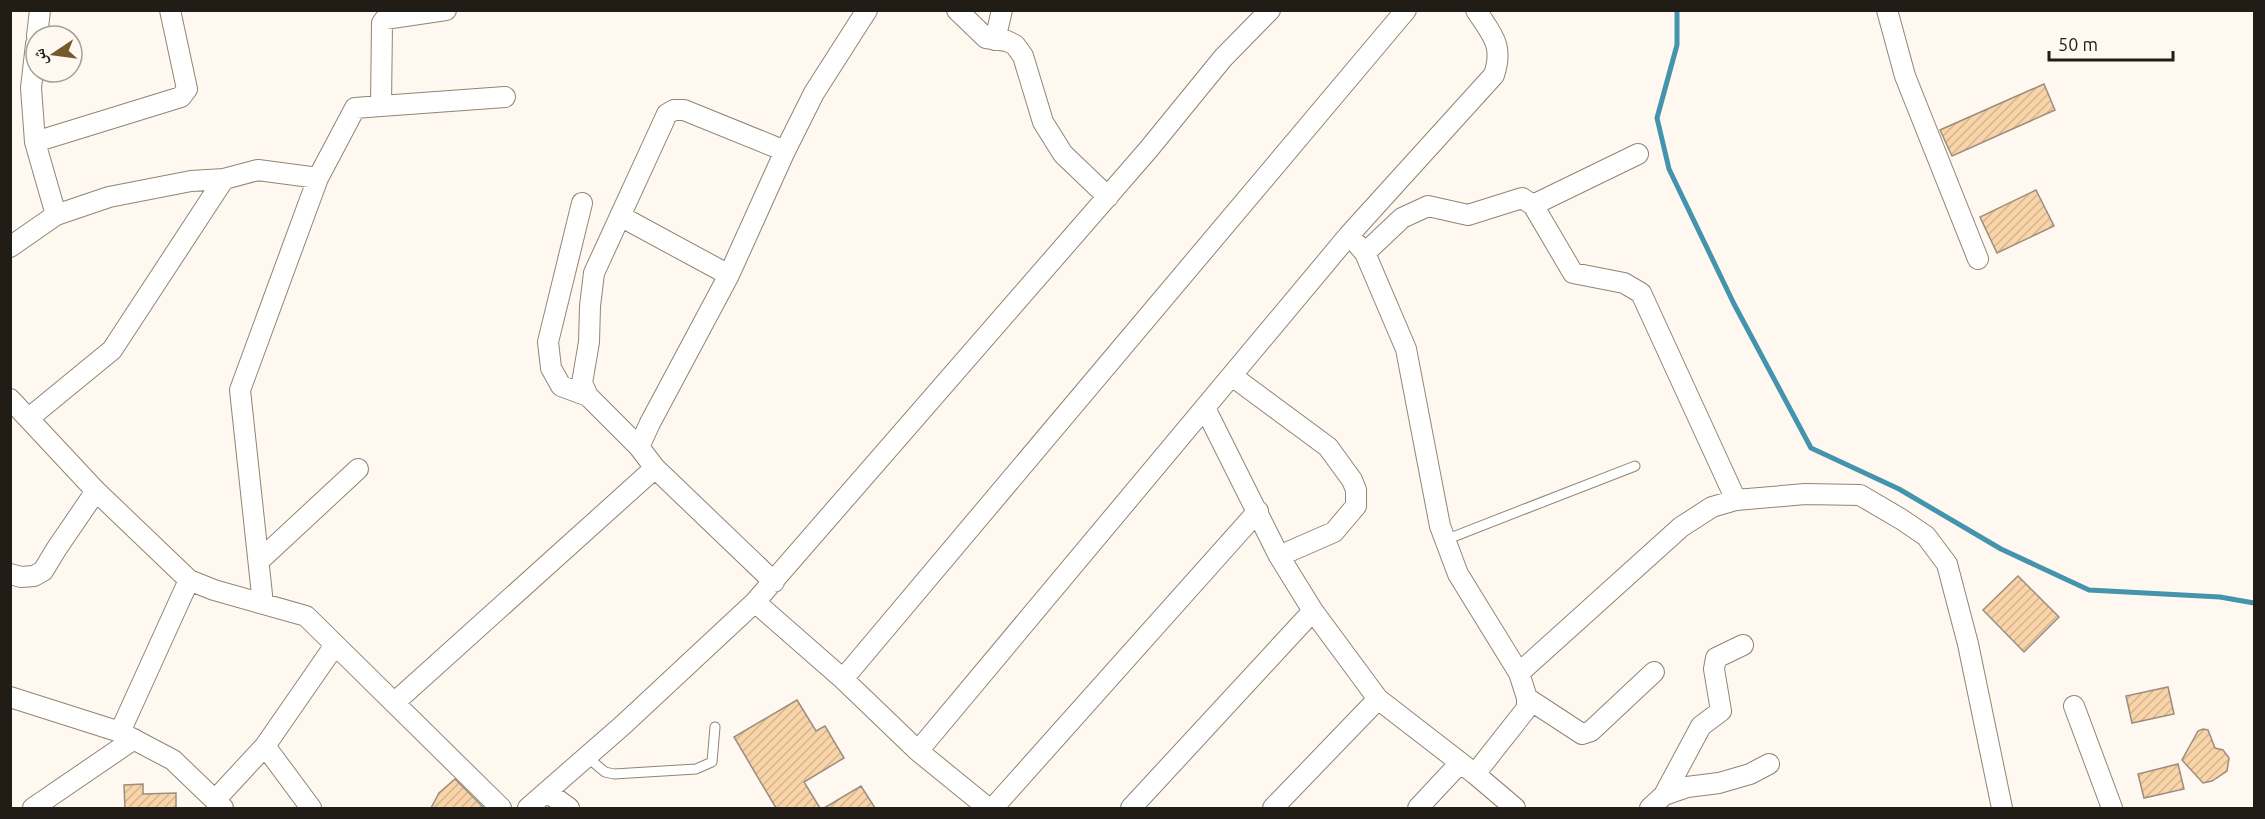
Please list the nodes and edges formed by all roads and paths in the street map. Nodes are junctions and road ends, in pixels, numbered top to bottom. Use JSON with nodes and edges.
{"nodes":[{"id":1,"x":170,"y":10,"type":"edge"},
{"id":2,"x":446,"y":10,"type":"edge"},
{"id":3,"x":867,"y":10,"type":"edge"},
{"id":4,"x":957,"y":10,"type":"edge"},
{"id":5,"x":1002,"y":10,"type":"edge"},
{"id":6,"x":1270,"y":10,"type":"edge"},
{"id":7,"x":1406,"y":10,"type":"edge"},
{"id":8,"x":1476,"y":10,"type":"edge"},
{"id":9,"x":1887,"y":10,"type":"edge"},
{"id":10,"x":410,"y":13,"type":"edge"},
{"id":11,"x":995,"y":40,"type":"junction"},
{"id":12,"x":31,"y":84,"type":"edge"},
{"id":13,"x":505,"y":97,"type":"dead end"},
{"id":14,"x":381,"y":106,"type":"junction"},
{"id":15,"x":35,"y":142,"type":"junction"},
{"id":16,"x":784,"y":151,"type":"junction"},
{"id":17,"x":1638,"y":153,"type":"dead end"},
{"id":18,"x":318,"y":178,"type":"junction"},
{"id":19,"x":224,"y":179,"type":"junction"},
{"id":20,"x":1108,"y":196,"type":"junction"},
{"id":21,"x":582,"y":203,"type":"dead end"},
{"id":22,"x":1533,"y":205,"type":"junction"},
{"id":23,"x":56,"y":215,"type":"junction"},
{"id":24,"x":620,"y":216,"type":"junction"},
{"id":25,"x":1349,"y":235,"type":"junction"},
{"id":26,"x":10,"y":247,"type":"edge"},
{"id":27,"x":1365,"y":253,"type":"junction"},
{"id":28,"x":1978,"y":259,"type":"dead end"},
{"id":29,"x":729,"y":275,"type":"junction"},
{"id":30,"x":1232,"y":376,"type":"junction"},
{"id":31,"x":588,"y":396,"type":"junction"},
{"id":32,"x":10,"y":399,"type":"edge"},
{"id":33,"x":1205,"y":408,"type":"junction"},
{"id":34,"x":29,"y":418,"type":"junction"},
{"id":35,"x":639,"y":447,"type":"junction"},
{"id":36,"x":1635,"y":466,"type":"dead end"},
{"id":37,"x":655,"y":468,"type":"junction"},
{"id":38,"x":358,"y":469,"type":"dead end"},
{"id":39,"x":96,"y":491,"type":"junction"},
{"id":40,"x":1736,"y":500,"type":"junction"},
{"id":41,"x":1258,"y":512,"type":"junction"},
{"id":42,"x":1446,"y":540,"type":"junction"},
{"id":43,"x":1279,"y":556,"type":"junction"},
{"id":44,"x":259,"y":561,"type":"junction"},
{"id":45,"x":10,"y":574,"type":"edge"},
{"id":46,"x":189,"y":580,"type":"junction"},
{"id":47,"x":774,"y":582,"type":"junction"},
{"id":48,"x":755,"y":602,"type":"junction"},
{"id":49,"x":263,"y":604,"type":"junction"},
{"id":50,"x":1313,"y":611,"type":"junction"},
{"id":51,"x":335,"y":645,"type":"junction"},
{"id":52,"x":1743,"y":645,"type":"dead end"},
{"id":53,"x":1654,"y":672,"type":"dead end"},
{"id":54,"x":1519,"y":673,"type":"junction"},
{"id":55,"x":843,"y":679,"type":"junction"},
{"id":56,"x":10,"y":697,"type":"edge"},
{"id":57,"x":1527,"y":698,"type":"junction"},
{"id":58,"x":1378,"y":699,"type":"junction"},
{"id":59,"x":394,"y":703,"type":"junction"},
{"id":60,"x":2074,"y":706,"type":"dead end"},
{"id":61,"x":715,"y":727,"type":"dead end"},
{"id":62,"x":127,"y":736,"type":"junction"},
{"id":63,"x":265,"y":746,"type":"junction"},
{"id":64,"x":918,"y":751,"type":"junction"},
{"id":65,"x":587,"y":757,"type":"junction"},
{"id":66,"x":1769,"y":764,"type":"dead end"},
{"id":67,"x":1468,"y":768,"type":"junction"},
{"id":68,"x":547,"y":792,"type":"junction"},
{"id":69,"x":1664,"y":795,"type":"junction"},
{"id":70,"x":219,"y":804,"type":"edge"},
{"id":71,"x":33,"y":808,"type":"edge"},
{"id":72,"x":311,"y":808,"type":"edge"},
{"id":73,"x":501,"y":808,"type":"edge"},
{"id":74,"x":528,"y":808,"type":"edge"},
{"id":75,"x":569,"y":808,"type":"edge"},
{"id":76,"x":988,"y":808,"type":"edge"},
{"id":77,"x":993,"y":808,"type":"edge"},
{"id":78,"x":1131,"y":808,"type":"edge"},
{"id":79,"x":1273,"y":808,"type":"edge"},
{"id":80,"x":1418,"y":808,"type":"edge"},
{"id":81,"x":1515,"y":808,"type":"edge"},
{"id":82,"x":1650,"y":808,"type":"edge"},
{"id":83,"x":2002,"y":808,"type":"edge"},
{"id":84,"x":2112,"y":808,"type":"edge"}],
"edges":[{"from":1,"to":15,"type":"street"},
{"from":2,"to":10,"type":"street"},
{"from":3,"to":16,"type":"street"},
{"from":4,"to":11,"type":"street"},
{"from":5,"to":11,"type":"street"},
{"from":6,"to":20,"type":"street"},
{"from":7,"to":55,"type":"street"},
{"from":8,"to":25,"type":"street"},
{"from":9,"to":28,"type":"street"},
{"from":10,"to":14,"type":"street"},
{"from":11,"to":20,"type":"street"},
{"from":12,"to":15,"type":"street"},
{"from":13,"to":14,"type":"street"},
{"from":14,"to":18,"type":"street"},
{"from":15,"to":23,"type":"street"},
{"from":16,"to":24,"type":"street"},
{"from":16,"to":29,"type":"street"},
{"from":17,"to":22,"type":"street"},
{"from":18,"to":19,"type":"street"},
{"from":18,"to":44,"type":"street"},
{"from":19,"to":23,"type":"street"},
{"from":19,"to":34,"type":"street"},
{"from":20,"to":47,"type":"street"},
{"from":21,"to":31,"type":"street"},
{"from":22,"to":27,"type":"street"},
{"from":22,"to":40,"type":"street"},
{"from":23,"to":26,"type":"street"},
{"from":24,"to":29,"type":"street"},
{"from":24,"to":31,"type":"street"},
{"from":25,"to":27,"type":"street"},
{"from":25,"to":30,"type":"street"},
{"from":27,"to":42,"type":"street"},
{"from":29,"to":35,"type":"street"},
{"from":30,"to":33,"type":"street"},
{"from":30,"to":43,"type":"street"},
{"from":31,"to":35,"type":"street"},
{"from":32,"to":34,"type":"street"},
{"from":33,"to":41,"type":"street"},
{"from":33,"to":64,"type":"street"},
{"from":34,"to":39,"type":"street"},
{"from":35,"to":37,"type":"street"},
{"from":36,"to":42,"type":"lane"},
{"from":37,"to":47,"type":"street"},
{"from":37,"to":59,"type":"street"},
{"from":38,"to":44,"type":"street"},
{"from":39,"to":45,"type":"street"},
{"from":39,"to":46,"type":"street"},
{"from":40,"to":54,"type":"street"},
{"from":40,"to":83,"type":"street"},
{"from":41,"to":43,"type":"street"},
{"from":41,"to":77,"type":"street"},
{"from":42,"to":54,"type":"street"},
{"from":43,"to":50,"type":"street"},
{"from":44,"to":49,"type":"street"},
{"from":46,"to":49,"type":"street"},
{"from":46,"to":62,"type":"street"},
{"from":47,"to":48,"type":"street"},
{"from":48,"to":55,"type":"street"},
{"from":48,"to":65,"type":"street"},
{"from":49,"to":51,"type":"street"},
{"from":50,"to":58,"type":"street"},
{"from":50,"to":78,"type":"street"},
{"from":51,"to":59,"type":"street"},
{"from":51,"to":63,"type":"street"},
{"from":52,"to":69,"type":"street"},
{"from":53,"to":57,"type":"street"},
{"from":54,"to":57,"type":"street"},
{"from":55,"to":64,"type":"street"},
{"from":56,"to":62,"type":"street"},
{"from":57,"to":67,"type":"street"},
{"from":58,"to":67,"type":"street"},
{"from":58,"to":79,"type":"street"},
{"from":59,"to":73,"type":"street"},
{"from":60,"to":84,"type":"street"},
{"from":61,"to":65,"type":"lane"},
{"from":62,"to":70,"type":"street"},
{"from":62,"to":71,"type":"street"},
{"from":63,"to":70,"type":"street"},
{"from":63,"to":72,"type":"street"},
{"from":64,"to":76,"type":"street"},
{"from":65,"to":68,"type":"street"},
{"from":66,"to":69,"type":"street"},
{"from":67,"to":80,"type":"street"},
{"from":67,"to":81,"type":"street"},
{"from":68,"to":74,"type":"street"},
{"from":68,"to":75,"type":"street"},
{"from":69,"to":82,"type":"street"}]}
